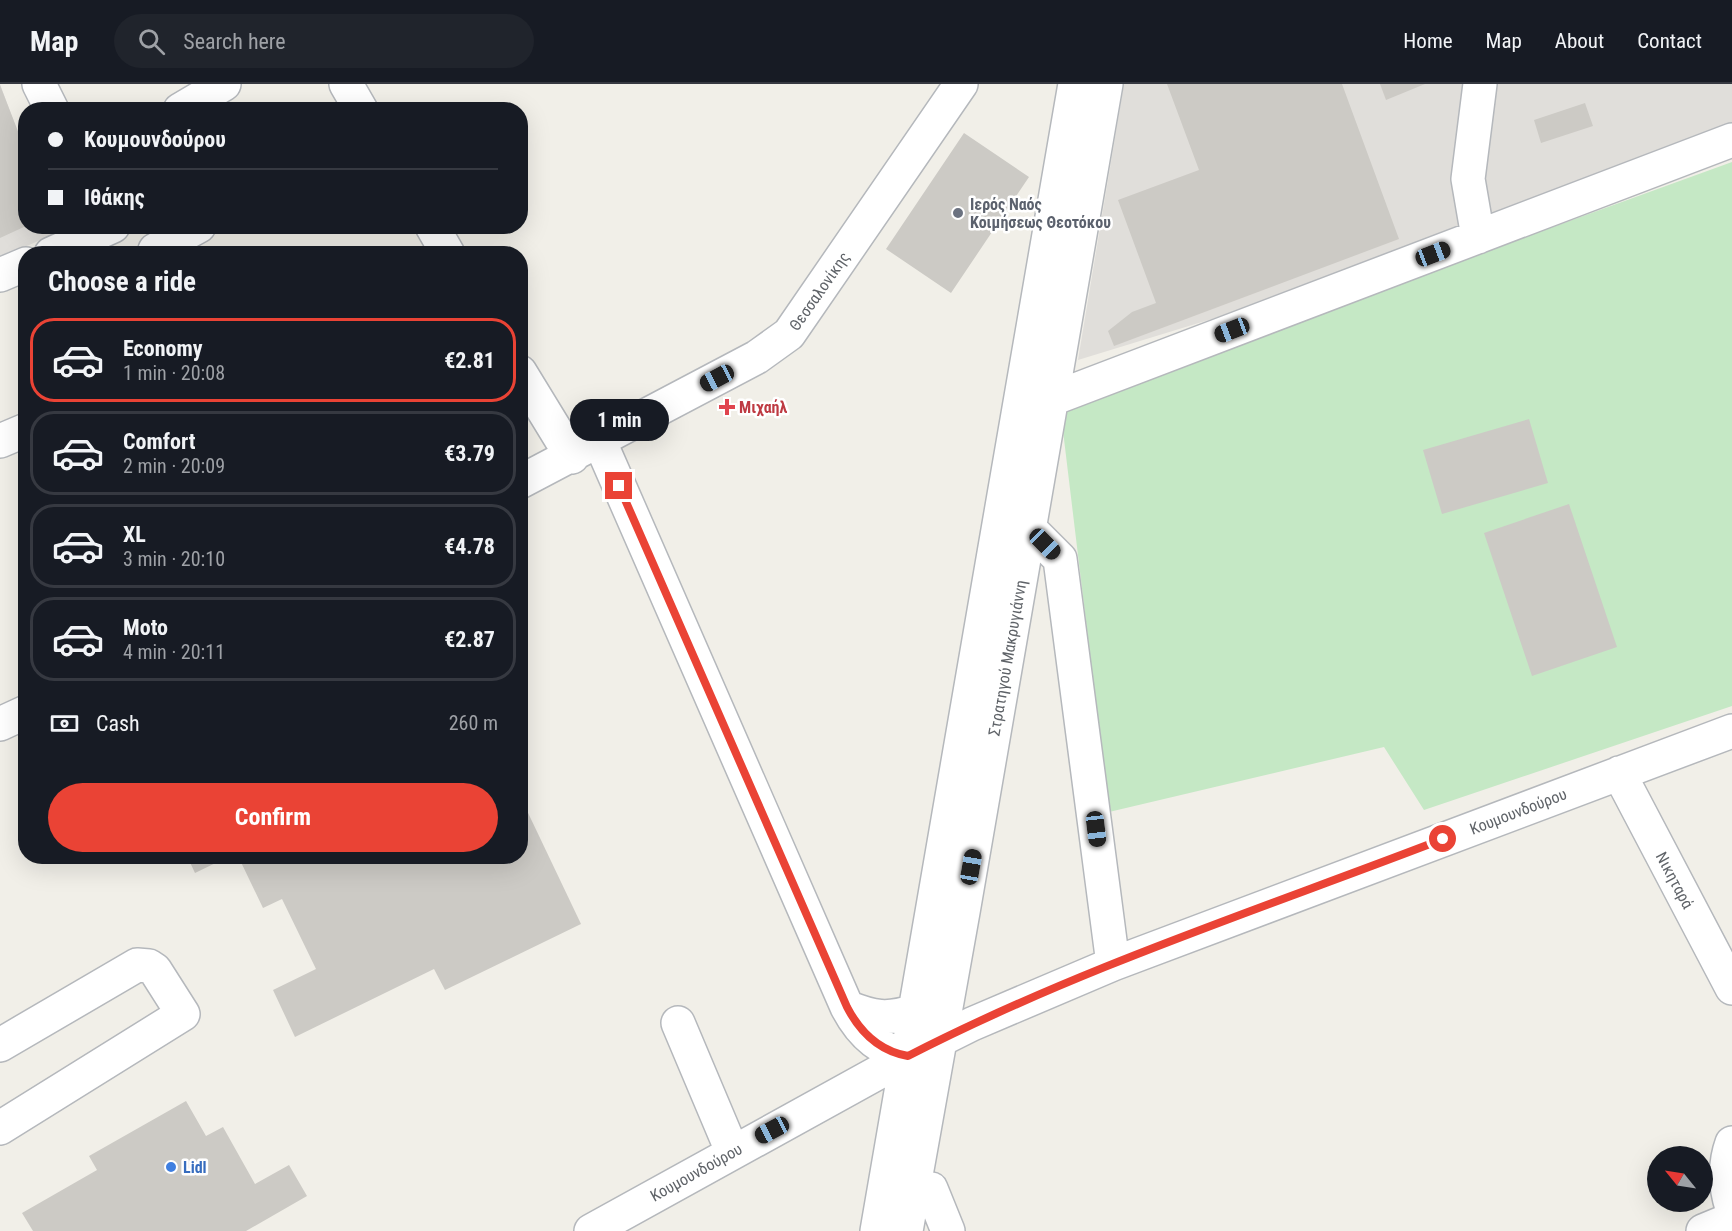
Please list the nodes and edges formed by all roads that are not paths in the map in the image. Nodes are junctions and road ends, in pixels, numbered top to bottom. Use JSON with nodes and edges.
{"nodes":[{"id":1,"x":39,"y":84,"type":"edge"},
{"id":2,"x":224,"y":84,"type":"edge"},
{"id":3,"x":345,"y":84,"type":"edge"},
{"id":4,"x":961,"y":84,"type":"edge"},
{"id":5,"x":1076,"y":84,"type":"edge"},
{"id":6,"x":1106,"y":84,"type":"edge"},
{"id":7,"x":1480,"y":84,"type":"edge"},
{"id":8,"x":48,"y":102,"type":"edge"},
{"id":9,"x":194,"y":102,"type":"edge"},
{"id":10,"x":356,"y":102,"type":"edge"},
{"id":11,"x":1732,"y":140,"type":"edge"},
{"id":12,"x":96,"y":234,"type":"edge"},
{"id":13,"x":134,"y":234,"type":"edge"},
{"id":14,"x":185,"y":234,"type":"edge"},
{"id":15,"x":1478,"y":237,"type":"junction"},
{"id":16,"x":69,"y":246,"type":"edge"},
{"id":17,"x":149,"y":246,"type":"edge"},
{"id":18,"x":165,"y":246,"type":"edge"},
{"id":19,"x":18,"y":267,"type":"edge"},
{"id":20,"x":0,"y":275,"type":"edge"},
{"id":21,"x":528,"y":381,"type":"edge"},
{"id":22,"x":1020,"y":399,"type":"junction"},
{"id":23,"x":1052,"y":399,"type":"junction"},
{"id":24,"x":18,"y":433,"type":"edge"},
{"id":25,"x":0,"y":441,"type":"edge"},
{"id":26,"x":586,"y":449,"type":"junction"},
{"id":27,"x":528,"y":478,"type":"edge"},
{"id":28,"x":1030,"y":528,"type":"junction"},
{"id":29,"x":18,"y":716,"type":"edge"},
{"id":30,"x":0,"y":724,"type":"edge"},
{"id":31,"x":1732,"y":731,"type":"edge"},
{"id":32,"x":1619,"y":773,"type":"junction"},
{"id":33,"x":1113,"y":964,"type":"junction"},
{"id":34,"x":1732,"y":988,"type":"edge"},
{"id":35,"x":847,"y":1007,"type":"junction"},
{"id":36,"x":915,"y":1011,"type":"junction"},
{"id":37,"x":678,"y":1023,"type":"dead end"},
{"id":38,"x":940,"y":1040,"type":"junction"},
{"id":39,"x":0,"y":1045,"type":"edge"},
{"id":40,"x":908,"y":1056,"type":"junction"},
{"id":41,"x":0,"y":1128,"type":"edge"},
{"id":42,"x":1732,"y":1143,"type":"edge"},
{"id":43,"x":732,"y":1151,"type":"junction"},
{"id":44,"x":914,"y":1187,"type":"junction"},
{"id":45,"x":1732,"y":1208,"type":"edge"},
{"id":46,"x":1732,"y":1219,"type":"edge"},
{"id":47,"x":591,"y":1231,"type":"edge"},
{"id":48,"x":877,"y":1231,"type":"edge"},
{"id":49,"x":906,"y":1231,"type":"edge"},
{"id":50,"x":948,"y":1231,"type":"edge"},
{"id":51,"x":1703,"y":1231,"type":"edge"}],
"edges":[{"from":1,"to":8,"type":"street"},
{"from":2,"to":9,"type":"street"},
{"from":3,"to":10,"type":"street"},
{"from":4,"to":26,"type":"street","name":"Θεσσαλονίκης"},
{"from":5,"to":22,"type":"street","name":"Στρατηγού Μακρυγιάννη"},
{"from":6,"to":23,"type":"street","name":"Στρατηγού Μακρυγιάννη"},
{"from":7,"to":15,"type":"street"},
{"from":11,"to":15,"type":"street"},
{"from":12,"to":16,"type":"street"},
{"from":13,"to":17,"type":"street"},
{"from":14,"to":18,"type":"street"},
{"from":15,"to":23,"type":"street"},
{"from":19,"to":20,"type":"street"},
{"from":21,"to":26,"type":"street"},
{"from":22,"to":23,"type":"street"},
{"from":22,"to":36,"type":"street","name":"Στρατηγού Μακρυγιάννη"},
{"from":23,"to":28,"type":"street","name":"Στρατηγού Μακρυγιάννη"},
{"from":24,"to":25,"type":"street"},
{"from":26,"to":27,"type":"street","name":"Θεσσαλονίκης"},
{"from":26,"to":35,"type":"street"},
{"from":28,"to":33,"type":"street"},
{"from":28,"to":38,"type":"street","name":"Στρατηγού Μακρυγιάννη"},
{"from":29,"to":30,"type":"street"},
{"from":31,"to":32,"type":"street","name":"Κουμουνδούρου"},
{"from":32,"to":33,"type":"street","name":"Κουμουνδούρου"},
{"from":32,"to":34,"type":"street","name":"Νικηταρά"},
{"from":33,"to":38,"type":"street","name":"Κουμουνδούρου"},
{"from":35,"to":36,"type":"street"},
{"from":35,"to":40,"type":"street"},
{"from":36,"to":40,"type":"street","name":"Στρατηγού Μακρυγιάννη"},
{"from":37,"to":43,"type":"street"},
{"from":38,"to":40,"type":"street","name":"Κουμουνδούρου"},
{"from":38,"to":44,"type":"street","name":"Στρατηγού Μακρυγιάννη"},
{"from":39,"to":41,"type":"street"},
{"from":40,"to":43,"type":"street","name":"Κουμουνδούρου"},
{"from":40,"to":48,"type":"street","name":"Στρατηγού Μακρυγιάννη"},
{"from":42,"to":45,"type":"street"},
{"from":43,"to":47,"type":"street","name":"Κουμουνδούρου"},
{"from":44,"to":49,"type":"street","name":"Στρατηγού Μακρυγιάννη"},
{"from":44,"to":50,"type":"street"},
{"from":46,"to":51,"type":"street"}]}
